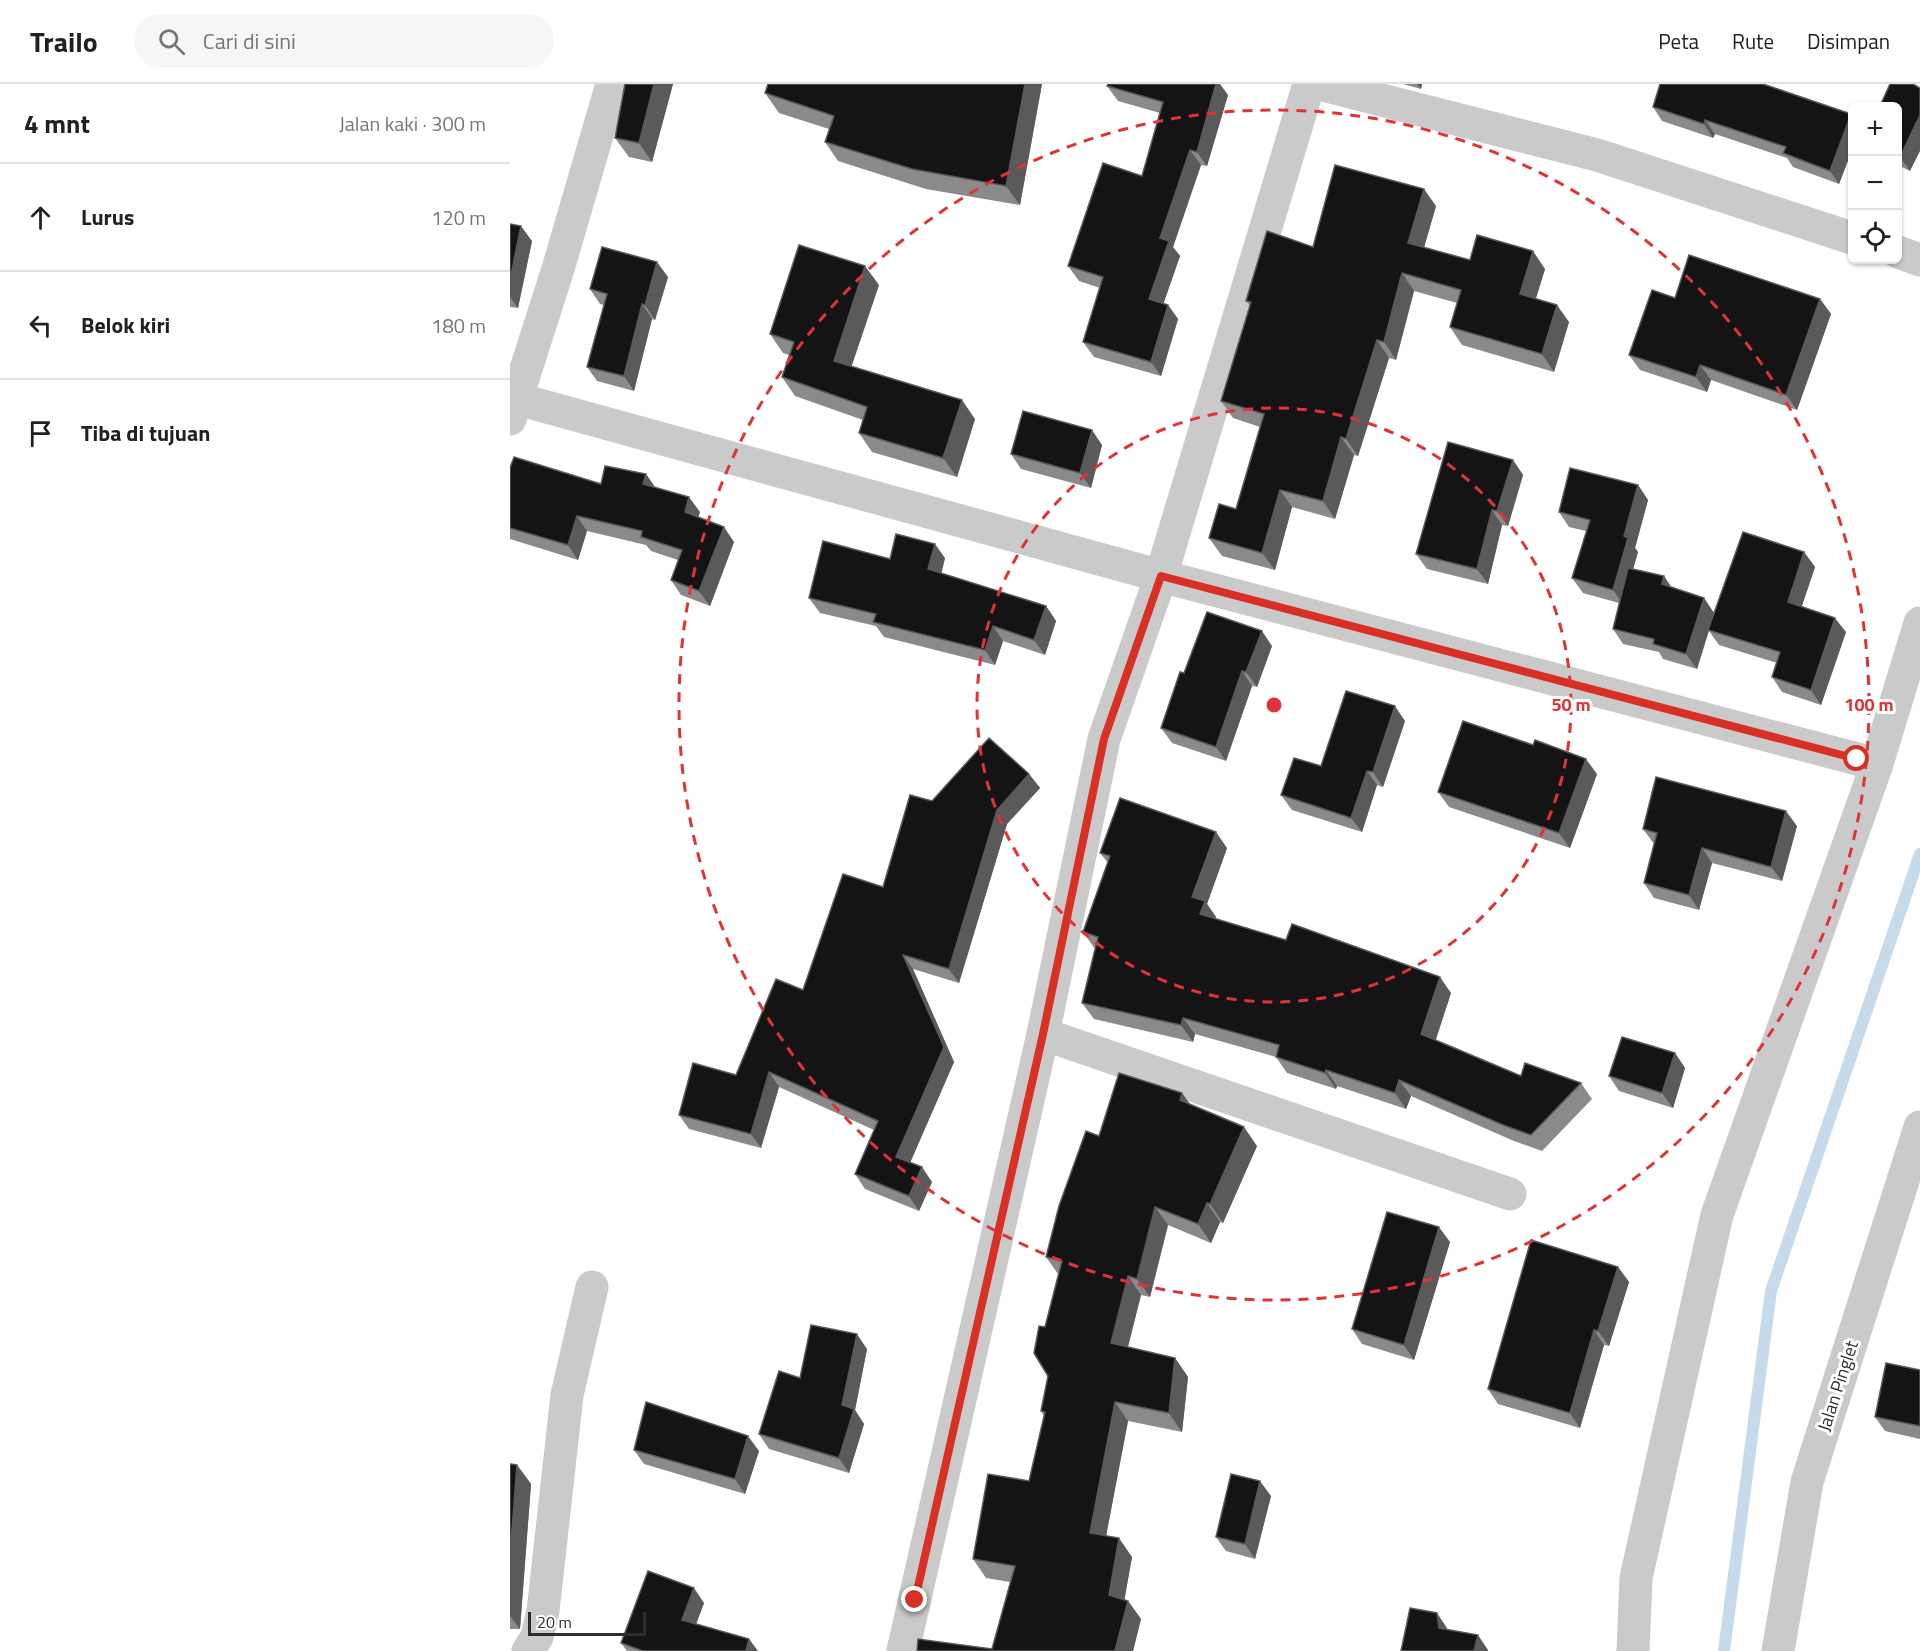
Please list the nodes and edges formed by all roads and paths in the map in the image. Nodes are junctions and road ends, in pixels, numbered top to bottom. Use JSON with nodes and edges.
{"nodes":[{"id":1,"x":612,"y":84,"type":"edge"},
{"id":2,"x":1309,"y":84,"type":"edge"},
{"id":3,"x":1319,"y":84,"type":"edge"},
{"id":4,"x":1848,"y":237,"type":"edge"},
{"id":5,"x":1902,"y":253,"type":"edge"},
{"id":6,"x":1920,"y":260,"type":"edge"},
{"id":7,"x":512,"y":405,"type":"edge"},
{"id":8,"x":1161,"y":576,"type":"junction"},
{"id":9,"x":1920,"y":623,"type":"edge"},
{"id":10,"x":1876,"y":767,"type":"junction"},
{"id":11,"x":1043,"y":1034,"type":"junction"},
{"id":12,"x":1920,"y":1127,"type":"edge"},
{"id":13,"x":1510,"y":1194,"type":"dead end"},
{"id":14,"x":592,"y":1287,"type":"dead end"},
{"id":15,"x":528,"y":1651,"type":"edge"},
{"id":16,"x":903,"y":1651,"type":"edge"},
{"id":17,"x":1633,"y":1651,"type":"edge"},
{"id":18,"x":1778,"y":1651,"type":"edge"}],
"edges":[{"from":1,"to":7,"type":"street"},
{"from":2,"to":8,"type":"street"},
{"from":3,"to":4,"type":"street"},
{"from":5,"to":6,"type":"street"},
{"from":7,"to":8,"type":"street"},
{"from":8,"to":10,"type":"street"},
{"from":8,"to":11,"type":"street"},
{"from":9,"to":10,"type":"street"},
{"from":10,"to":17,"type":"street"},
{"from":11,"to":13,"type":"street"},
{"from":11,"to":16,"type":"street"},
{"from":12,"to":18,"type":"street","name":"Jalan Pinglet"},
{"from":14,"to":15,"type":"street"}]}
